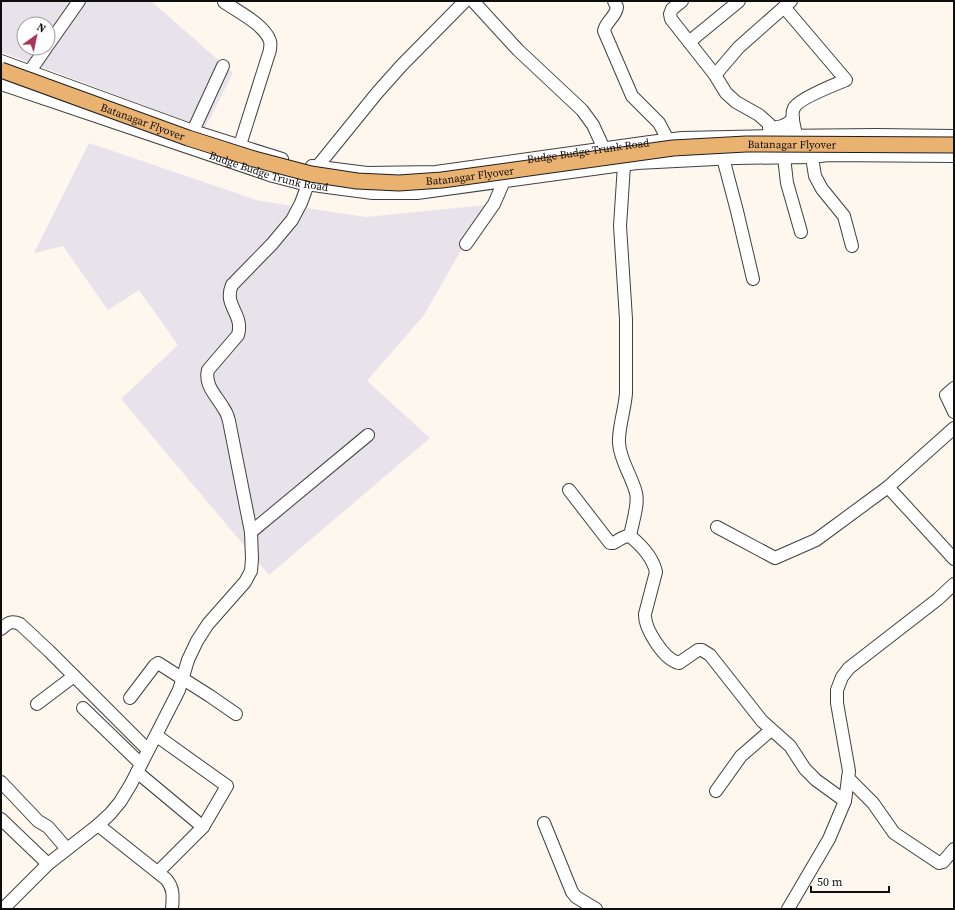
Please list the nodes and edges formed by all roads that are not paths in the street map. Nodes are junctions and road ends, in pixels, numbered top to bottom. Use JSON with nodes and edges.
{"nodes":[{"id":1,"x":78,"y":1,"type":"edge"},
{"id":2,"x":465,"y":1,"type":"edge"},
{"id":3,"x":473,"y":1,"type":"edge"},
{"id":4,"x":614,"y":1,"type":"edge"},
{"id":5,"x":682,"y":1,"type":"edge"},
{"id":6,"x":738,"y":1,"type":"edge"},
{"id":7,"x":224,"y":2,"type":"dead end"},
{"id":8,"x":787,"y":4,"type":"edge"},
{"id":9,"x":56,"y":34,"type":"edge"},
{"id":10,"x":689,"y":42,"type":"junction"},
{"id":11,"x":40,"y":56,"type":"edge"},
{"id":12,"x":1,"y":61,"type":"edge"},
{"id":13,"x":222,"y":66,"type":"dead end"},
{"id":14,"x":1,"y":70,"type":"edge"},
{"id":15,"x":30,"y":71,"type":"junction"},
{"id":16,"x":714,"y":75,"type":"junction"},
{"id":17,"x":1,"y":84,"type":"edge"},
{"id":18,"x":793,"y":119,"type":"junction"},
{"id":19,"x":193,"y":131,"type":"junction"},
{"id":20,"x":770,"y":131,"type":"junction"},
{"id":21,"x":796,"y":135,"type":"junction"},
{"id":22,"x":954,"y":136,"type":"edge"},
{"id":23,"x":668,"y":140,"type":"junction"},
{"id":24,"x":240,"y":145,"type":"junction"},
{"id":25,"x":954,"y":145,"type":"edge"},
{"id":26,"x":604,"y":149,"type":"junction"},
{"id":27,"x":954,"y":156,"type":"edge"},
{"id":28,"x":778,"y":157,"type":"junction"},
{"id":29,"x":812,"y":157,"type":"junction"},
{"id":30,"x":723,"y":158,"type":"junction"},
{"id":31,"x":624,"y":165,"type":"junction"},
{"id":32,"x":317,"y":167,"type":"junction"},
{"id":33,"x":504,"y":182,"type":"junction"},
{"id":34,"x":308,"y":184,"type":"junction"},
{"id":35,"x":801,"y":232,"type":"dead end"},
{"id":36,"x":466,"y":244,"type":"dead end"},
{"id":37,"x":852,"y":246,"type":"dead end"},
{"id":38,"x":753,"y":278,"type":"dead end"},
{"id":39,"x":954,"y":388,"type":"edge"},
{"id":40,"x":954,"y":412,"type":"edge"},
{"id":41,"x":954,"y":428,"type":"edge"},
{"id":42,"x":368,"y":434,"type":"dead end"},
{"id":43,"x":888,"y":486,"type":"junction"},
{"id":44,"x":569,"y":490,"type":"dead end"},
{"id":45,"x":717,"y":527,"type":"dead end"},
{"id":46,"x":252,"y":532,"type":"junction"},
{"id":47,"x":630,"y":536,"type":"junction"},
{"id":48,"x":954,"y":559,"type":"edge"},
{"id":49,"x":954,"y":584,"type":"edge"},
{"id":50,"x":1,"y":629,"type":"edge"},
{"id":51,"x":74,"y":676,"type":"junction"},
{"id":52,"x":183,"y":679,"type":"junction"},
{"id":53,"x":130,"y":698,"type":"dead end"},
{"id":54,"x":37,"y":704,"type":"dead end"},
{"id":55,"x":83,"y":708,"type":"dead end"},
{"id":56,"x":236,"y":714,"type":"dead end"},
{"id":57,"x":771,"y":730,"type":"junction"},
{"id":58,"x":157,"y":736,"type":"junction"},
{"id":59,"x":148,"y":750,"type":"junction"},
{"id":60,"x":139,"y":768,"type":"junction"},
{"id":61,"x":848,"y":778,"type":"junction"},
{"id":62,"x":1,"y":782,"type":"edge"},
{"id":63,"x":716,"y":791,"type":"dead end"},
{"id":64,"x":845,"y":801,"type":"junction"},
{"id":65,"x":1,"y":819,"type":"edge"},
{"id":66,"x":544,"y":823,"type":"dead end"},
{"id":67,"x":98,"y":825,"type":"junction"},
{"id":68,"x":203,"y":827,"type":"junction"},
{"id":69,"x":67,"y":849,"type":"junction"},
{"id":70,"x":954,"y":849,"type":"edge"},
{"id":71,"x":48,"y":864,"type":"junction"},
{"id":72,"x":158,"y":872,"type":"junction"},
{"id":73,"x":3,"y":909,"type":"edge"},
{"id":74,"x":172,"y":909,"type":"edge"},
{"id":75,"x":596,"y":909,"type":"edge"},
{"id":76,"x":788,"y":909,"type":"edge"}],
"edges":[{"from":1,"to":9,"type":"street"},
{"from":2,"to":32,"type":"street"},
{"from":3,"to":26,"type":"street"},
{"from":4,"to":23,"type":"street"},
{"from":5,"to":10,"type":"street"},
{"from":6,"to":10,"type":"street"},
{"from":7,"to":24,"type":"street"},
{"from":8,"to":16,"type":"street"},
{"from":8,"to":18,"type":"street"},
{"from":10,"to":16,"type":"street"},
{"from":11,"to":15,"type":"street"},
{"from":12,"to":15,"type":"street","name":"Budge Budge Trunk Road"},
{"from":13,"to":19,"type":"street"},
{"from":14,"to":25,"type":"main road","name":"Batanagar Flyover","bridge":true},
{"from":15,"to":19,"type":"street","name":"Budge Budge Trunk Road"},
{"from":16,"to":20,"type":"street"},
{"from":17,"to":34,"type":"street","name":"Budge Budge Trunk Road"},
{"from":18,"to":20,"type":"street"},
{"from":18,"to":21,"type":"street"},
{"from":19,"to":24,"type":"street","name":"Budge Budge Trunk Road"},
{"from":20,"to":21,"type":"street","name":"Budge Budge Trunk Road"},
{"from":20,"to":23,"type":"street","name":"Budge Budge Trunk Road"},
{"from":20,"to":28,"type":"street"},
{"from":21,"to":22,"type":"street","name":"Budge Budge Trunk Road"},
{"from":23,"to":26,"type":"street","name":"Budge Budge Trunk Road"},
{"from":24,"to":32,"type":"street","name":"Budge Budge Trunk Road"},
{"from":26,"to":32,"type":"street","name":"Budge Budge Trunk Road"},
{"from":27,"to":29,"type":"street","name":"Budge Budge Trunk Road"},
{"from":28,"to":29,"type":"street","name":"Budge Budge Trunk Road"},
{"from":28,"to":30,"type":"street","name":"Budge Budge Trunk Road"},
{"from":28,"to":35,"type":"street"},
{"from":29,"to":37,"type":"street"},
{"from":30,"to":31,"type":"street","name":"Budge Budge Trunk Road"},
{"from":30,"to":38,"type":"street"},
{"from":31,"to":33,"type":"street","name":"Budge Budge Trunk Road"},
{"from":31,"to":47,"type":"street"},
{"from":32,"to":34,"type":"street"},
{"from":33,"to":34,"type":"street","name":"Budge Budge Trunk Road"},
{"from":33,"to":36,"type":"street"},
{"from":34,"to":46,"type":"street"},
{"from":39,"to":40,"type":"street"},
{"from":41,"to":43,"type":"street"},
{"from":42,"to":46,"type":"street"},
{"from":43,"to":45,"type":"street"},
{"from":43,"to":48,"type":"street"},
{"from":44,"to":47,"type":"street"},
{"from":46,"to":52,"type":"street"},
{"from":47,"to":57,"type":"street"},
{"from":49,"to":61,"type":"street"},
{"from":50,"to":51,"type":"street"},
{"from":51,"to":54,"type":"street"},
{"from":51,"to":59,"type":"street"},
{"from":52,"to":53,"type":"street"},
{"from":52,"to":56,"type":"street"},
{"from":52,"to":58,"type":"street"},
{"from":55,"to":60,"type":"street"},
{"from":57,"to":63,"type":"street"},
{"from":57,"to":64,"type":"street"},
{"from":58,"to":59,"type":"street"},
{"from":58,"to":68,"type":"street"},
{"from":59,"to":60,"type":"street"},
{"from":60,"to":67,"type":"street"},
{"from":60,"to":68,"type":"street"},
{"from":61,"to":64,"type":"street"},
{"from":61,"to":70,"type":"street"},
{"from":62,"to":69,"type":"street"},
{"from":64,"to":76,"type":"street"},
{"from":65,"to":71,"type":"street"},
{"from":66,"to":75,"type":"street"},
{"from":67,"to":69,"type":"street"},
{"from":67,"to":72,"type":"street"},
{"from":68,"to":72,"type":"street"},
{"from":69,"to":71,"type":"street"},
{"from":71,"to":73,"type":"street"},
{"from":72,"to":74,"type":"street"}]}
